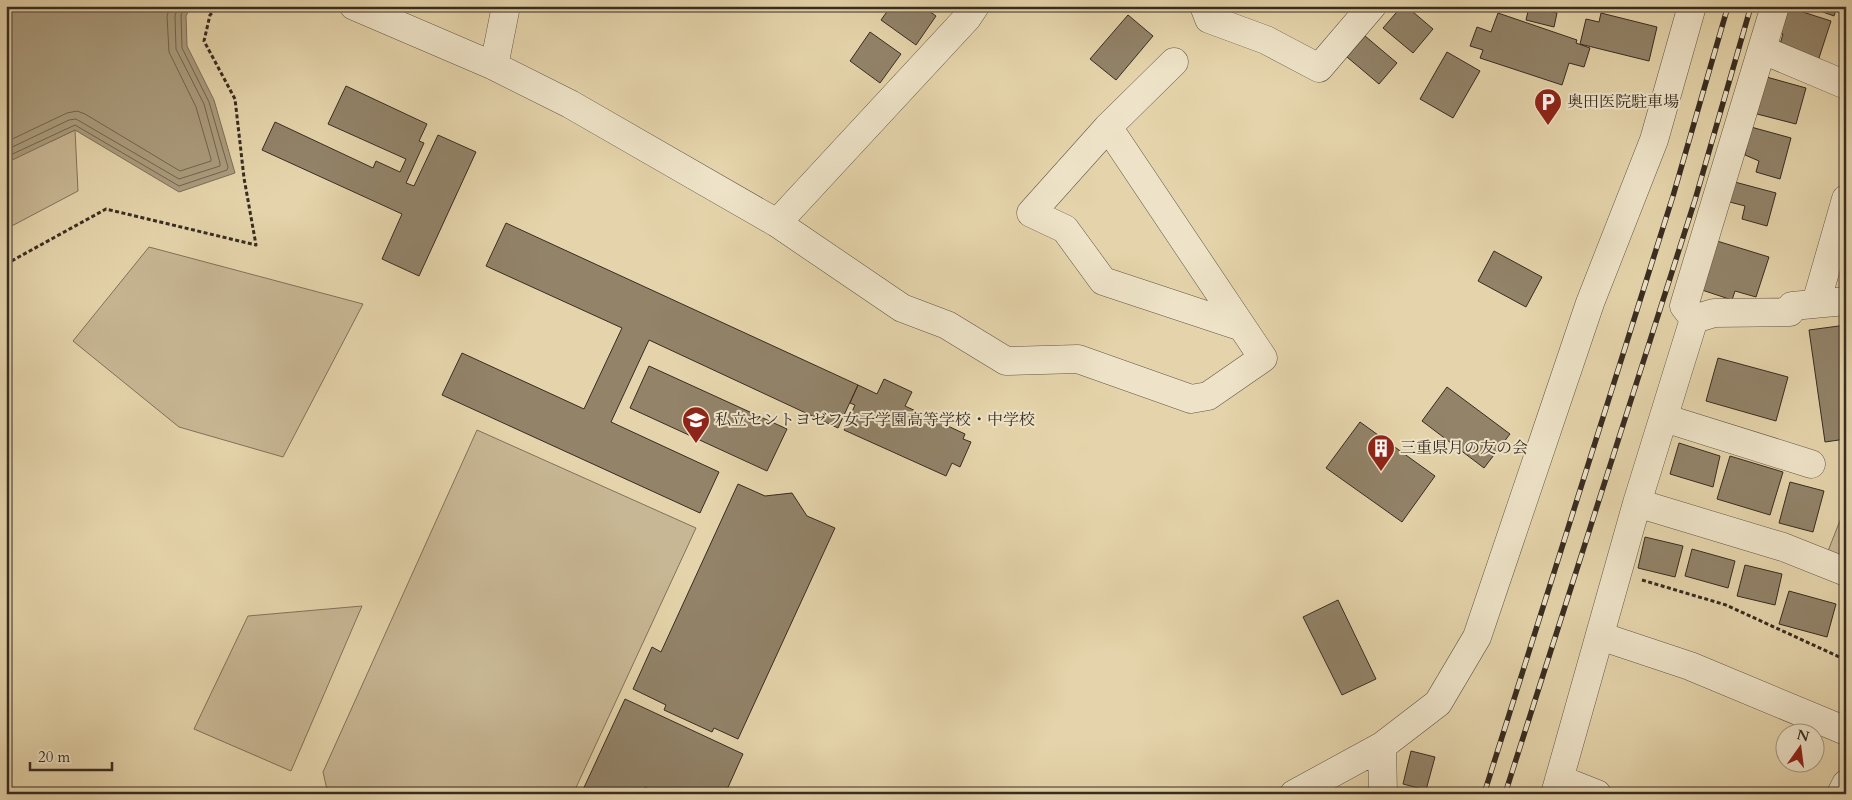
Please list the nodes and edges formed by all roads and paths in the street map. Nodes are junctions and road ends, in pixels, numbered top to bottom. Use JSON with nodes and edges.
{"nodes":[{"id":1,"x":218,"y":6,"type":"edge"},
{"id":2,"x":354,"y":6,"type":"edge"},
{"id":3,"x":506,"y":6,"type":"edge"},
{"id":4,"x":975,"y":6,"type":"edge"},
{"id":5,"x":1204,"y":6,"type":"edge"},
{"id":6,"x":1372,"y":6,"type":"edge"},
{"id":7,"x":1692,"y":6,"type":"edge"},
{"id":8,"x":1775,"y":6,"type":"edge"},
{"id":9,"x":1763,"y":50,"type":"junction"},
{"id":10,"x":1174,"y":62,"type":"dead end"},
{"id":11,"x":494,"y":66,"type":"junction"},
{"id":12,"x":1846,"y":85,"type":"edge"},
{"id":13,"x":1108,"y":127,"type":"junction"},
{"id":14,"x":1846,"y":199,"type":"edge"},
{"id":15,"x":777,"y":223,"type":"junction"},
{"id":16,"x":6,"y":264,"type":"edge"},
{"id":17,"x":1846,"y":301,"type":"edge"},
{"id":18,"x":1816,"y":303,"type":"junction"},
{"id":19,"x":1694,"y":319,"type":"junction"},
{"id":20,"x":1242,"y":326,"type":"junction"},
{"id":21,"x":1664,"y":418,"type":"junction"},
{"id":22,"x":1811,"y":464,"type":"dead end"},
{"id":23,"x":1637,"y":503,"type":"junction"},
{"id":24,"x":1846,"y":572,"type":"edge"},
{"id":25,"x":1618,"y":573,"type":"junction"},
{"id":26,"x":1600,"y":636,"type":"junction"},
{"id":27,"x":1846,"y":660,"type":"edge"},
{"id":28,"x":1846,"y":731,"type":"edge"},
{"id":29,"x":1382,"y":746,"type":"junction"},
{"id":30,"x":1846,"y":784,"type":"edge"},
{"id":31,"x":1557,"y":786,"type":"edge"},
{"id":32,"x":1294,"y":794,"type":"edge"},
{"id":33,"x":1383,"y":794,"type":"edge"},
{"id":34,"x":1598,"y":794,"type":"edge"},
{"id":35,"x":1842,"y":794,"type":"edge"}],
"edges":[{"from":1,"to":16,"type":"path"},
{"from":2,"to":11,"type":"street"},
{"from":3,"to":11,"type":"street"},
{"from":4,"to":15,"type":"street"},
{"from":5,"to":6,"type":"street"},
{"from":7,"to":29,"type":"street"},
{"from":8,"to":9,"type":"street"},
{"from":9,"to":12,"type":"street"},
{"from":9,"to":19,"type":"street"},
{"from":10,"to":13,"type":"street"},
{"from":11,"to":15,"type":"street"},
{"from":13,"to":20,"type":"street"},
{"from":13,"to":20,"type":"street"},
{"from":14,"to":18,"type":"street"},
{"from":15,"to":20,"type":"street"},
{"from":17,"to":18,"type":"street"},
{"from":18,"to":19,"type":"street"},
{"from":19,"to":21,"type":"street"},
{"from":21,"to":22,"type":"street"},
{"from":21,"to":23,"type":"street"},
{"from":23,"to":24,"type":"street"},
{"from":23,"to":25,"type":"street"},
{"from":25,"to":26,"type":"street"},
{"from":25,"to":27,"type":"path"},
{"from":26,"to":28,"type":"street"},
{"from":26,"to":31,"type":"street"},
{"from":29,"to":32,"type":"street"},
{"from":29,"to":33,"type":"street"},
{"from":30,"to":35,"type":"street"},
{"from":31,"to":34,"type":"street"}]}
